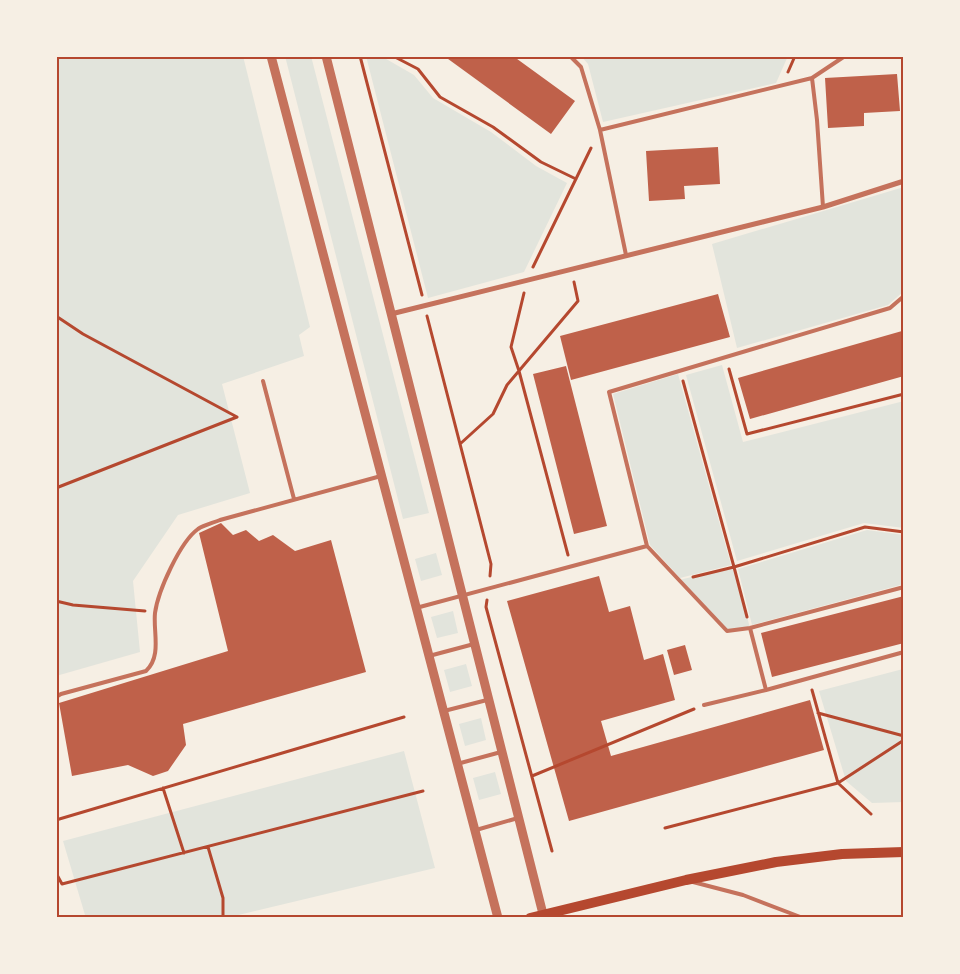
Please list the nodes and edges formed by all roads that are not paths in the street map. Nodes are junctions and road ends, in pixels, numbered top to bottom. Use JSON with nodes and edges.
{"nodes":[{"id":1,"x":271,"y":56,"type":"edge"},
{"id":2,"x":326,"y":56,"type":"edge"},
{"id":3,"x":570,"y":56,"type":"edge"},
{"id":4,"x":845,"y":56,"type":"edge"},
{"id":5,"x":812,"y":78,"type":"junction"},
{"id":6,"x":600,"y":130,"type":"junction"},
{"id":7,"x":904,"y":181,"type":"edge"},
{"id":8,"x":823,"y":207,"type":"junction"},
{"id":9,"x":626,"y":256,"type":"junction"},
{"id":10,"x":904,"y":296,"type":"edge"},
{"id":11,"x":391,"y":314,"type":"junction"},
{"id":12,"x":264,"y":381,"type":"dead end"},
{"id":13,"x":380,"y":476,"type":"junction"},
{"id":14,"x":294,"y":499,"type":"junction"},
{"id":15,"x":647,"y":546,"type":"junction"},
{"id":16,"x":904,"y":587,"type":"edge"},
{"id":17,"x":462,"y":596,"type":"junction"},
{"id":18,"x":416,"y":608,"type":"junction"},
{"id":19,"x":750,"y":628,"type":"junction"},
{"id":20,"x":474,"y":644,"type":"junction"},
{"id":21,"x":904,"y":652,"type":"edge"},
{"id":22,"x":428,"y":656,"type":"junction"},
{"id":23,"x":766,"y":690,"type":"junction"},
{"id":24,"x":56,"y":697,"type":"edge"},
{"id":25,"x":489,"y":700,"type":"junction"},
{"id":26,"x":704,"y":705,"type":"road end"},
{"id":27,"x":444,"y":711,"type":"junction"},
{"id":28,"x":502,"y":752,"type":"junction"},
{"id":29,"x":457,"y":764,"type":"junction"},
{"id":30,"x":518,"y":818,"type":"junction"},
{"id":31,"x":474,"y":830,"type":"junction"},
{"id":32,"x":904,"y":852,"type":"edge"},
{"id":33,"x":686,"y":880,"type":"junction"},
{"id":34,"x":544,"y":914,"type":"junction"},
{"id":35,"x":498,"y":918,"type":"edge"},
{"id":36,"x":530,"y":918,"type":"edge"},
{"id":37,"x":803,"y":918,"type":"edge"}],
"edges":[{"from":1,"to":13,"type":"street"},
{"from":2,"to":11,"type":"street"},
{"from":3,"to":6,"type":"lane"},
{"from":4,"to":5,"type":"lane"},
{"from":5,"to":6,"type":"lane"},
{"from":5,"to":8,"type":"lane"},
{"from":6,"to":9,"type":"lane"},
{"from":7,"to":8,"type":"street"},
{"from":8,"to":9,"type":"street"},
{"from":9,"to":11,"type":"street"},
{"from":10,"to":15,"type":"lane"},
{"from":11,"to":17,"type":"street"},
{"from":12,"to":14,"type":"lane"},
{"from":13,"to":14,"type":"lane"},
{"from":13,"to":18,"type":"street"},
{"from":14,"to":24,"type":"lane"},
{"from":15,"to":17,"type":"lane"},
{"from":15,"to":19,"type":"lane"},
{"from":16,"to":19,"type":"lane"},
{"from":17,"to":18,"type":"lane"},
{"from":17,"to":20,"type":"street"},
{"from":18,"to":22,"type":"street"},
{"from":19,"to":23,"type":"lane"},
{"from":20,"to":22,"type":"lane"},
{"from":20,"to":25,"type":"street"},
{"from":21,"to":23,"type":"lane"},
{"from":22,"to":27,"type":"street"},
{"from":23,"to":26,"type":"lane"},
{"from":25,"to":27,"type":"lane"},
{"from":25,"to":28,"type":"street"},
{"from":27,"to":29,"type":"street"},
{"from":28,"to":29,"type":"lane"},
{"from":28,"to":30,"type":"street"},
{"from":29,"to":31,"type":"street"},
{"from":30,"to":31,"type":"lane"},
{"from":30,"to":34,"type":"street"},
{"from":31,"to":35,"type":"street"},
{"from":32,"to":33,"type":"main road"},
{"from":33,"to":34,"type":"main road"},
{"from":33,"to":37,"type":"lane"},
{"from":34,"to":36,"type":"main road"}]}
